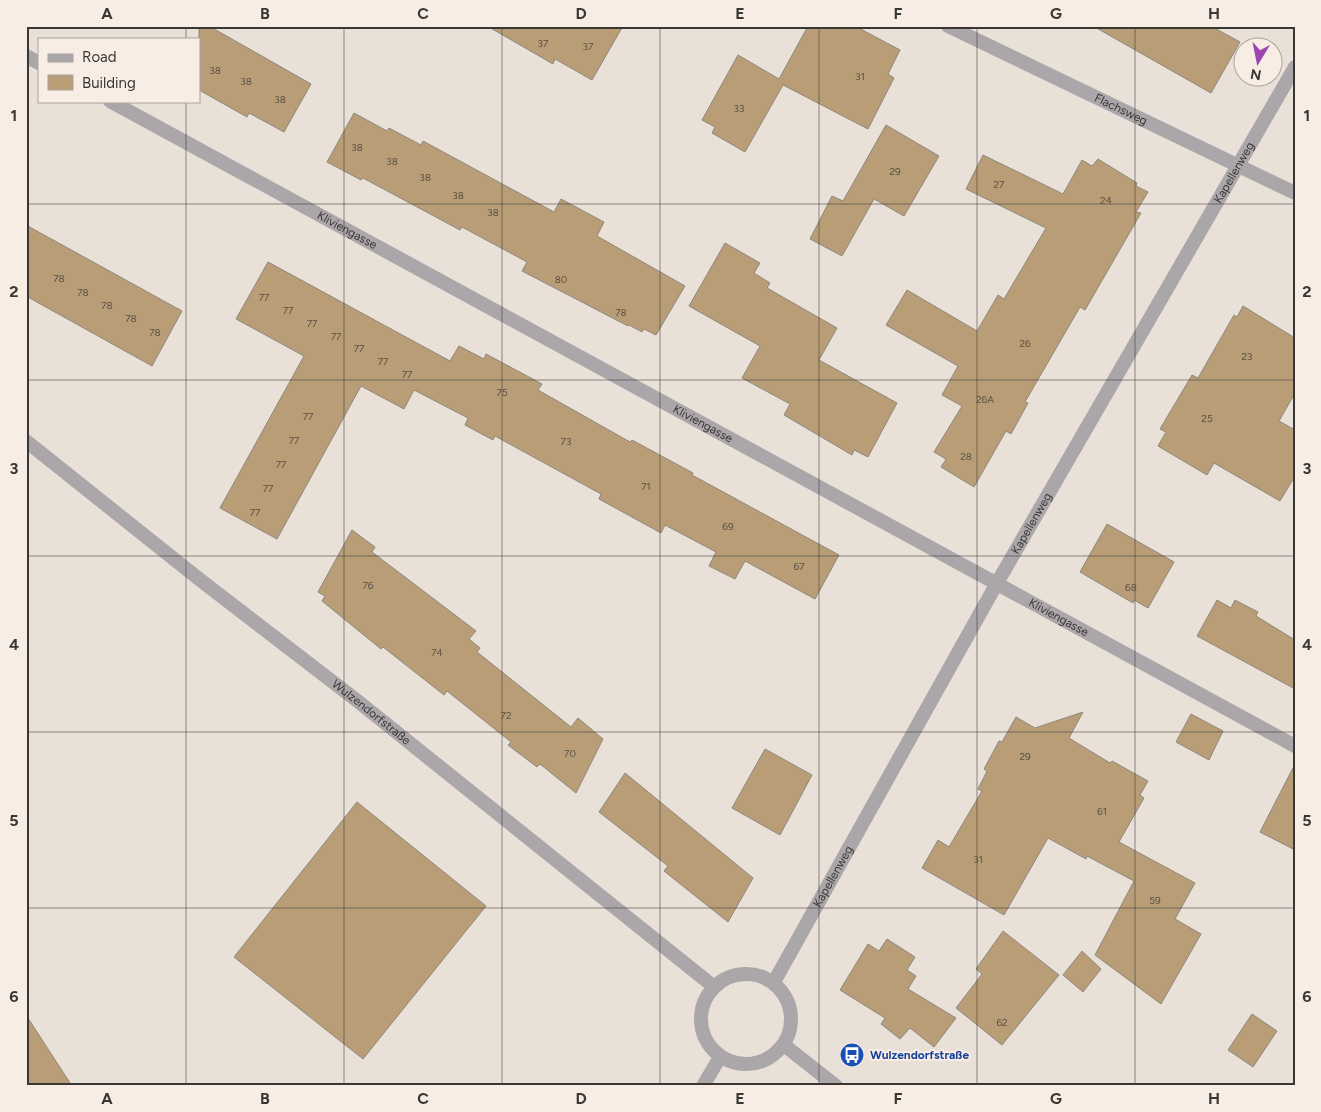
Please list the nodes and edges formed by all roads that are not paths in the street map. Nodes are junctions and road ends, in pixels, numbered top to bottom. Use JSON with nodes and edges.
{"nodes":[{"id":1,"x":948,"y":26,"type":"edge"},
{"id":2,"x":26,"y":56,"type":"edge"},
{"id":3,"x":38,"y":62,"type":"edge"},
{"id":4,"x":1295,"y":66,"type":"edge"},
{"id":5,"x":112,"y":102,"type":"edge"},
{"id":6,"x":1239,"y":165,"type":"junction"},
{"id":7,"x":1295,"y":193,"type":"edge"},
{"id":8,"x":26,"y":441,"type":"edge"},
{"id":9,"x":997,"y":583,"type":"junction"},
{"id":10,"x":1295,"y":746,"type":"edge"},
{"id":11,"x":774,"y":982,"type":"junction"},
{"id":12,"x":713,"y":986,"type":"junction"},
{"id":13,"x":784,"y":1045,"type":"junction"},
{"id":14,"x":720,"y":1057,"type":"junction"},
{"id":15,"x":703,"y":1086,"type":"edge"},
{"id":16,"x":836,"y":1086,"type":"edge"}],
"edges":[{"from":1,"to":6,"type":"street","name":"Flachsweg"},
{"from":2,"to":3,"type":"street"},
{"from":4,"to":6,"type":"street","name":"Kapellenweg"},
{"from":5,"to":9,"type":"street","name":"Kliviengasse"},
{"from":6,"to":7,"type":"street","name":"Flachsweg"},
{"from":6,"to":9,"type":"street","name":"Kapellenweg"},
{"from":8,"to":12,"type":"street","name":"Wulzendorfstraße"},
{"from":9,"to":10,"type":"street","name":"Kliviengasse"},
{"from":9,"to":11,"type":"street","name":"Kapellenweg"},
{"from":11,"to":12,"type":"street"},
{"from":11,"to":13,"type":"street"},
{"from":12,"to":14,"type":"street"},
{"from":13,"to":14,"type":"street"},
{"from":13,"to":16,"type":"street"},
{"from":14,"to":15,"type":"street"}]}
